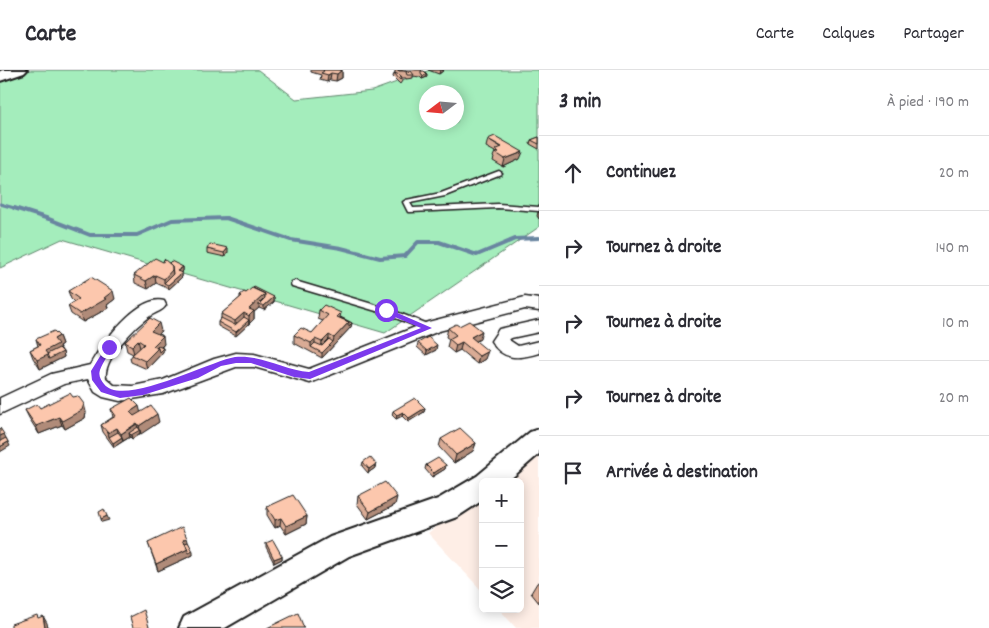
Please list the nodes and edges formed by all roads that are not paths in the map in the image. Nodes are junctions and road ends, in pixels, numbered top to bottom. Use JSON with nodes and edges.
{"nodes":[{"id":1,"x":19,"y":70,"type":"edge"},
{"id":2,"x":0,"y":76,"type":"edge"},
{"id":3,"x":499,"y":173,"type":"dead end"},
{"id":4,"x":539,"y":209,"type":"edge"},
{"id":5,"x":295,"y":284,"type":"dead end"},
{"id":6,"x":158,"y":305,"type":"dead end"},
{"id":7,"x":539,"y":305,"type":"edge"},
{"id":8,"x":539,"y":326,"type":"edge"},
{"id":9,"x":428,"y":328,"type":"junction"},
{"id":10,"x":539,"y":347,"type":"edge"},
{"id":11,"x":96,"y":371,"type":"junction"},
{"id":12,"x":0,"y":407,"type":"edge"},
{"id":13,"x":539,"y":439,"type":"edge"},
{"id":14,"x":493,"y":478,"type":"edge"},
{"id":15,"x":479,"y":488,"type":"edge"},
{"id":16,"x":195,"y":628,"type":"edge"}],
"edges":[{"from":1,"to":2,"type":"main road"},
{"from":3,"to":4,"type":"lane"},
{"from":5,"to":9,"type":"lane"},
{"from":6,"to":11,"type":"street"},
{"from":7,"to":9,"type":"street"},
{"from":8,"to":10,"type":"street"},
{"from":9,"to":11,"type":"street"},
{"from":11,"to":12,"type":"street"},
{"from":13,"to":14,"type":"street"},
{"from":15,"to":16,"type":"street"}]}
